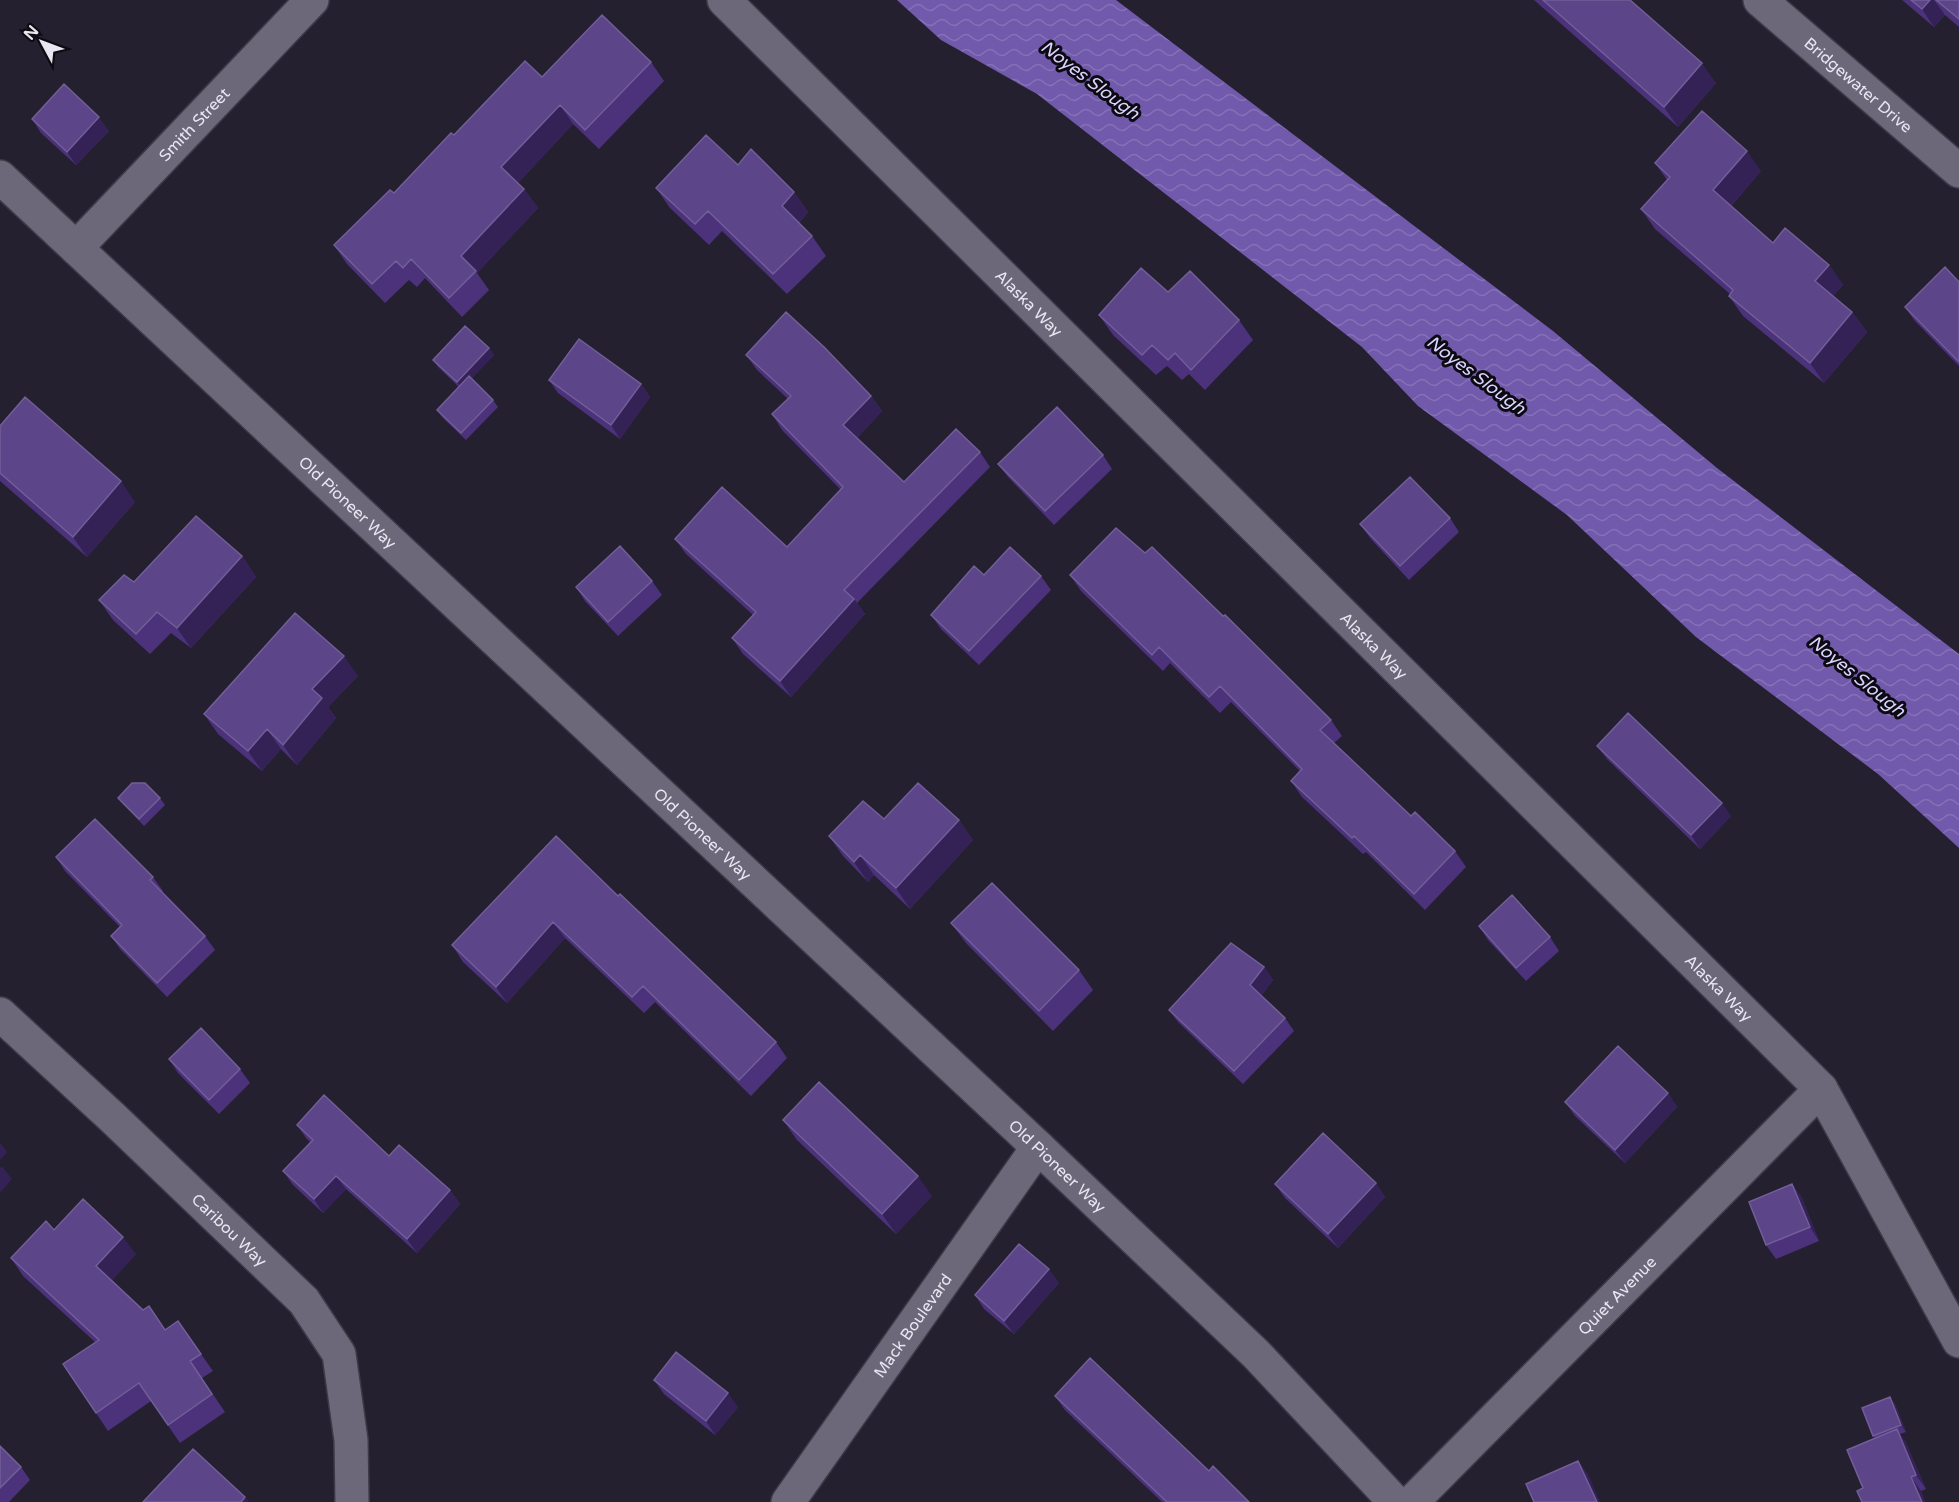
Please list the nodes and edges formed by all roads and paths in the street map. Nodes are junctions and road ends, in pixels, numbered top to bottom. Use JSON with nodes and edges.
{"nodes":[{"id":1,"x":312,"y":0,"type":"edge"},
{"id":2,"x":724,"y":0,"type":"edge"},
{"id":3,"x":1760,"y":0,"type":"edge"},
{"id":4,"x":1959,"y":171,"type":"edge"},
{"id":5,"x":0,"y":177,"type":"edge"},
{"id":6,"x":76,"y":248,"type":"junction"},
{"id":7,"x":0,"y":1014,"type":"edge"},
{"id":8,"x":1821,"y":1089,"type":"junction"},
{"id":9,"x":1038,"y":1147,"type":"junction"},
{"id":10,"x":1959,"y":1341,"type":"edge"},
{"id":11,"x":352,"y":1502,"type":"edge"},
{"id":12,"x":788,"y":1502,"type":"edge"},
{"id":13,"x":1395,"y":1502,"type":"edge"},
{"id":14,"x":1412,"y":1502,"type":"edge"}],
"edges":[{"from":1,"to":6,"type":"street","name":"Smith Street"},
{"from":2,"to":8,"type":"street","name":"Alaska Way"},
{"from":3,"to":4,"type":"street","name":"Bridgewater Drive"},
{"from":5,"to":6,"type":"street","name":"Old Pioneer Way"},
{"from":6,"to":9,"type":"street","name":"Old Pioneer Way"},
{"from":7,"to":11,"type":"street","name":"Caribou Way"},
{"from":8,"to":10,"type":"street","name":"Alaska Way"},
{"from":8,"to":14,"type":"street","name":"Quiet Avenue"},
{"from":9,"to":12,"type":"street","name":"Mack Boulevard"},
{"from":9,"to":13,"type":"street","name":"Old Pioneer Way"}]}
